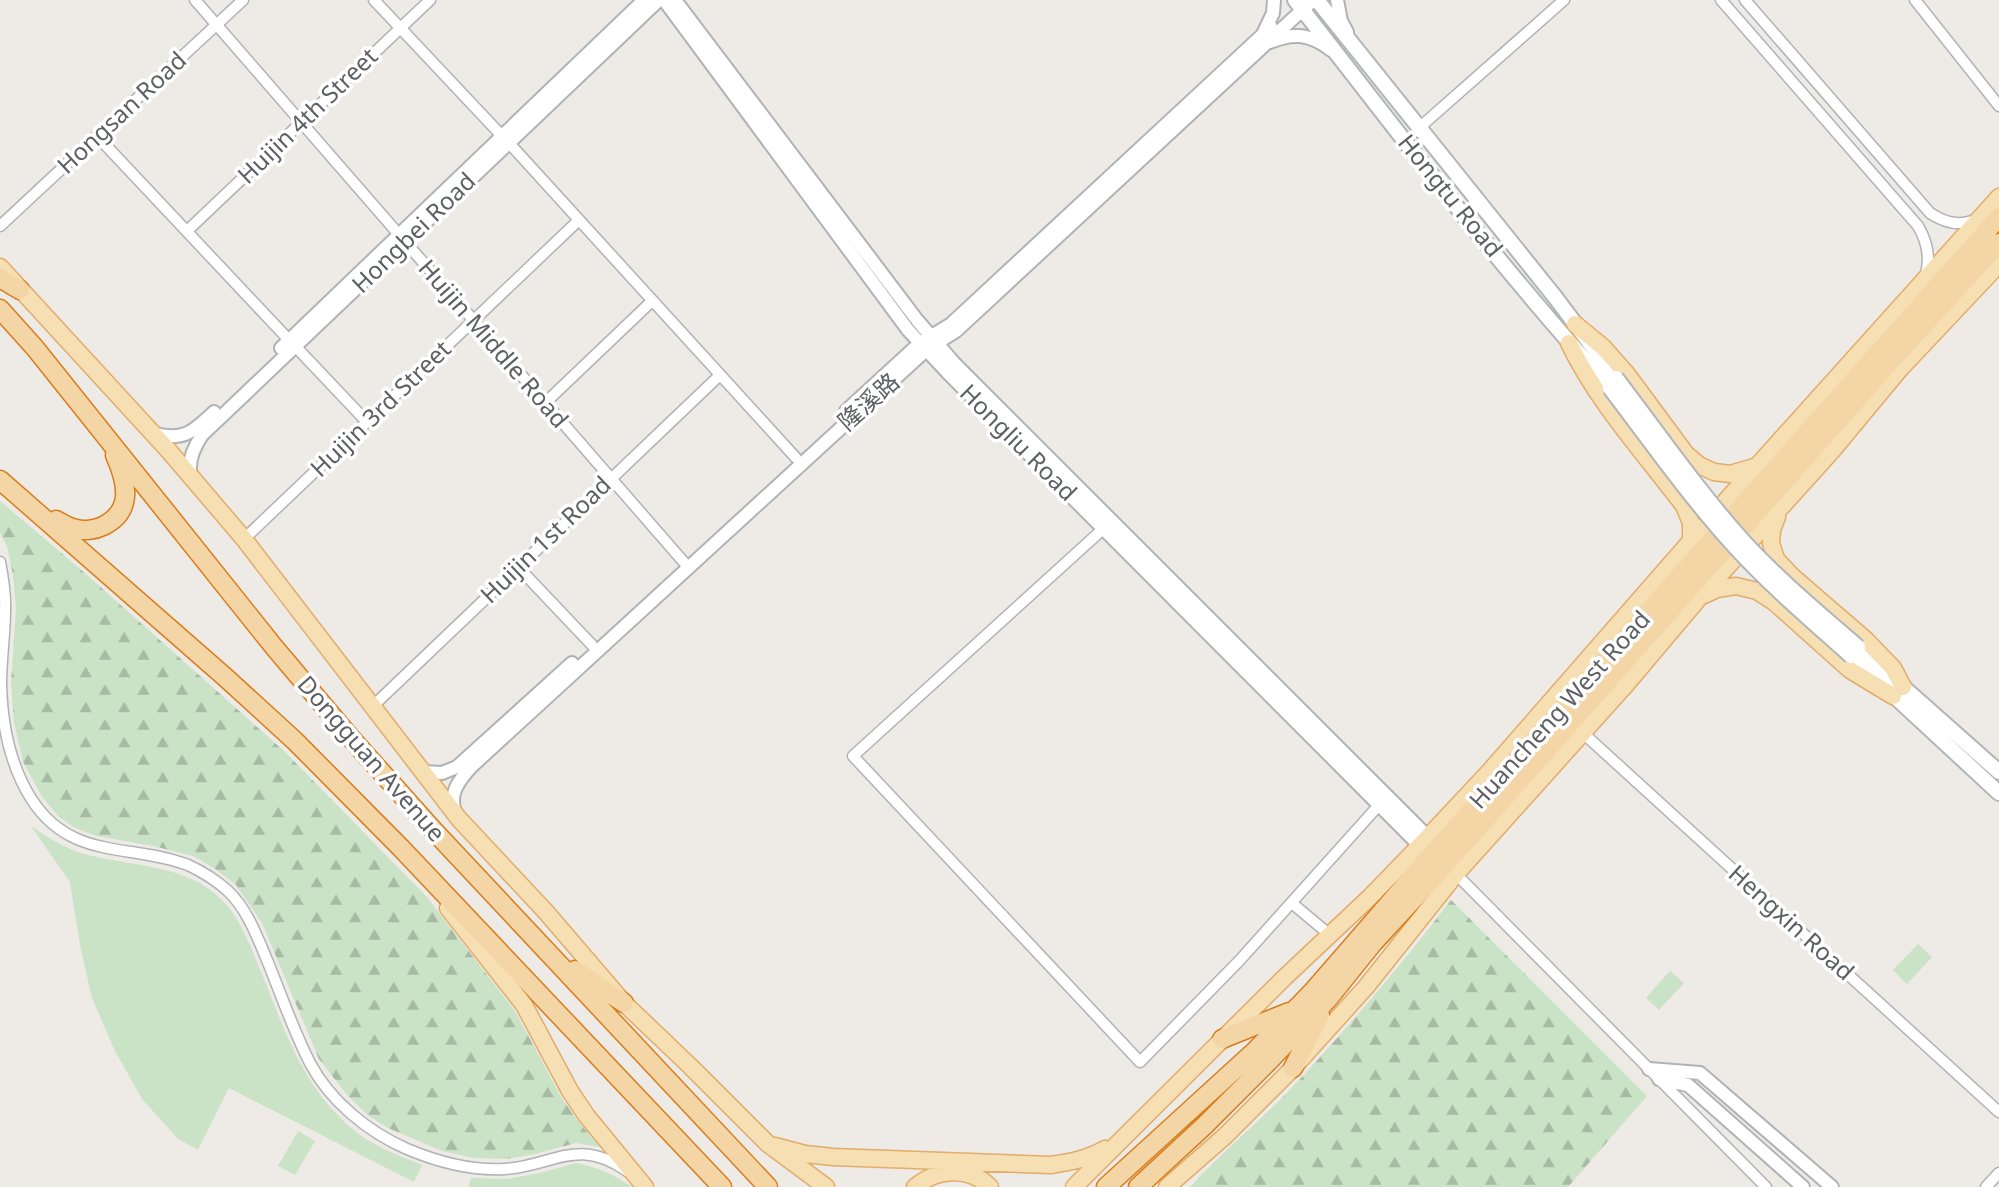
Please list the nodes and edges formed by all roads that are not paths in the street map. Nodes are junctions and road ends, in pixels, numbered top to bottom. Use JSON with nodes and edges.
{"nodes":[{"id":1,"x":195,"y":0,"type":"edge"},
{"id":2,"x":243,"y":0,"type":"edge"},
{"id":3,"x":374,"y":0,"type":"edge"},
{"id":4,"x":430,"y":0,"type":"edge"},
{"id":5,"x":644,"y":0,"type":"edge"},
{"id":6,"x":662,"y":0,"type":"edge"},
{"id":7,"x":675,"y":0,"type":"edge"},
{"id":8,"x":1274,"y":0,"type":"edge"},
{"id":9,"x":1337,"y":0,"type":"edge"},
{"id":10,"x":1564,"y":0,"type":"edge"},
{"id":11,"x":1721,"y":0,"type":"edge"},
{"id":12,"x":1745,"y":0,"type":"edge"},
{"id":13,"x":1914,"y":0,"type":"edge"},
{"id":14,"x":1304,"y":2,"type":"edge"},
{"id":15,"x":217,"y":24,"type":"junction"},
{"id":16,"x":401,"y":28,"type":"junction"},
{"id":17,"x":1264,"y":40,"type":"junction"},
{"id":18,"x":1353,"y":45,"type":"junction"},
{"id":19,"x":1338,"y":55,"type":"junction"},
{"id":20,"x":1999,"y":106,"type":"edge"},
{"id":21,"x":301,"y":122,"type":"junction"},
{"id":22,"x":1419,"y":128,"type":"junction"},
{"id":23,"x":97,"y":136,"type":"junction"},
{"id":24,"x":505,"y":139,"type":"junction"},
{"id":25,"x":1999,"y":197,"type":"edge"},
{"id":26,"x":1999,"y":217,"type":"edge"},
{"id":27,"x":1980,"y":218,"type":"junction"},
{"id":28,"x":579,"y":220,"type":"junction"},
{"id":29,"x":0,"y":226,"type":"edge"},
{"id":30,"x":187,"y":231,"type":"junction"},
{"id":31,"x":401,"y":239,"type":"junction"},
{"id":32,"x":1999,"y":243,"type":"edge"},
{"id":33,"x":1999,"y":264,"type":"edge"},
{"id":34,"x":1,"y":270,"type":"edge"},
{"id":35,"x":1923,"y":282,"type":"junction"},
{"id":36,"x":20,"y":290,"type":"joint"},
{"id":37,"x":652,"y":301,"type":"junction"},
{"id":38,"x":0,"y":309,"type":"edge"},
{"id":39,"x":473,"y":321,"type":"junction"},
{"id":40,"x":1575,"y":324,"type":"junction"},
{"id":41,"x":292,"y":343,"type":"junction"},
{"id":42,"x":929,"y":343,"type":"junction"},
{"id":43,"x":1569,"y":343,"type":"junction"},
{"id":44,"x":720,"y":375,"type":"junction"},
{"id":45,"x":1613,"y":383,"type":"junction"},
{"id":46,"x":545,"y":403,"type":"junction"},
{"id":47,"x":367,"y":422,"type":"junction"},
{"id":48,"x":152,"y":433,"type":"junction"},
{"id":49,"x":105,"y":434,"type":"junction"},
{"id":50,"x":796,"y":458,"type":"junction"},
{"id":51,"x":1759,"y":464,"type":"junction"},
{"id":52,"x":1699,"y":465,"type":"junction"},
{"id":53,"x":191,"y":476,"type":"junction"},
{"id":54,"x":611,"y":479,"type":"junction"},
{"id":55,"x":0,"y":480,"type":"edge"},
{"id":56,"x":1672,"y":490,"type":"junction"},
{"id":57,"x":34,"y":510,"type":"junction"},
{"id":58,"x":1780,"y":510,"type":"junction"},
{"id":59,"x":1103,"y":529,"type":"junction"},
{"id":60,"x":244,"y":539,"type":"junction"},
{"id":61,"x":1691,"y":540,"type":"junction"},
{"id":62,"x":0,"y":562,"type":"edge"},
{"id":63,"x":686,"y":564,"type":"junction"},
{"id":64,"x":518,"y":567,"type":"junction"},
{"id":65,"x":1788,"y":571,"type":"junction"},
{"id":66,"x":1757,"y":591,"type":"junction"},
{"id":67,"x":1699,"y":598,"type":"junction"},
{"id":68,"x":2,"y":600,"type":"edge"},
{"id":69,"x":592,"y":645,"type":"junction"},
{"id":70,"x":1,"y":651,"type":"edge"},
{"id":71,"x":1898,"y":692,"type":"junction"},
{"id":72,"x":373,"y":706,"type":"junction"},
{"id":73,"x":1583,"y":733,"type":"junction"},
{"id":74,"x":422,"y":772,"type":"junction"},
{"id":75,"x":1999,"y":772,"type":"edge"},
{"id":76,"x":1999,"y":793,"type":"edge"},
{"id":77,"x":1379,"y":805,"type":"junction"},
{"id":78,"x":458,"y":819,"type":"junction"},
{"id":79,"x":1424,"y":841,"type":"junction"},
{"id":80,"x":401,"y":848,"type":"junction"},
{"id":81,"x":1456,"y":874,"type":"junction"},
{"id":82,"x":1293,"y":904,"type":"junction"},
{"id":83,"x":1330,"y":935,"type":"junction"},
{"id":84,"x":545,"y":949,"type":"junction"},
{"id":85,"x":1328,"y":999,"type":"junction"},
{"id":86,"x":624,"y":1003,"type":"junction"},
{"id":87,"x":1296,"y":1009,"type":"junction"},
{"id":88,"x":1222,"y":1039,"type":"junction"},
{"id":89,"x":1293,"y":1068,"type":"junction"},
{"id":90,"x":1649,"y":1069,"type":"junction"},
{"id":91,"x":1659,"y":1079,"type":"junction"},
{"id":92,"x":1999,"y":1112,"type":"edge"},
{"id":93,"x":1119,"y":1141,"type":"junction"},
{"id":94,"x":768,"y":1144,"type":"junction"},
{"id":95,"x":1999,"y":1173,"type":"edge"},
{"id":96,"x":642,"y":1184,"type":"edge"},
{"id":97,"x":1171,"y":1185,"type":"edge"},
{"id":98,"x":722,"y":1187,"type":"edge"},
{"id":99,"x":768,"y":1187,"type":"edge"},
{"id":100,"x":826,"y":1187,"type":"edge"},
{"id":101,"x":915,"y":1187,"type":"edge"},
{"id":102,"x":990,"y":1187,"type":"edge"},
{"id":103,"x":1074,"y":1187,"type":"edge"},
{"id":104,"x":1106,"y":1187,"type":"edge"},
{"id":105,"x":1138,"y":1187,"type":"edge"},
{"id":106,"x":1766,"y":1187,"type":"edge"},
{"id":107,"x":1803,"y":1187,"type":"edge"},
{"id":108,"x":1832,"y":1187,"type":"edge"},
{"id":109,"x":1986,"y":1187,"type":"edge"}],
"edges":[{"from":1,"to":15,"type":"street","name":"Huijin Middle Road"},
{"from":2,"to":15,"type":"street","name":"Hongsan Road"},
{"from":3,"to":16,"type":"street"},
{"from":4,"to":16,"type":"street","name":"Huijin 4th Street"},
{"from":5,"to":24,"type":"street","name":"Hongbei Road"},
{"from":6,"to":24,"type":"street","name":"Hongbei Road"},
{"from":6,"to":42,"type":"street","name":"Hongliu Road"},
{"from":7,"to":42,"type":"street","name":"Hongliu Road"},
{"from":8,"to":17,"type":"street"},
{"from":9,"to":18,"type":"street"},
{"from":10,"to":22,"type":"street"},
{"from":11,"to":35,"type":"street"},
{"from":12,"to":27,"type":"street"},
{"from":13,"to":20,"type":"street"},
{"from":14,"to":17,"type":"street","name":"隆溪路"},
{"from":14,"to":18,"type":"main road","name":"Hongtu Road"},
{"from":14,"to":19,"type":"main road","name":"Hongtu Road"},
{"from":15,"to":21,"type":"street","name":"Huijin Middle Road"},
{"from":15,"to":23,"type":"street","name":"Hongsan Road"},
{"from":16,"to":21,"type":"street","name":"Huijin 4th Street"},
{"from":16,"to":24,"type":"street"},
{"from":17,"to":19,"type":"street"},
{"from":17,"to":42,"type":"street","name":"隆溪路"},
{"from":18,"to":22,"type":"main road","name":"Hongtu Road"},
{"from":19,"to":43,"type":"main road","name":"Hongtu Road"},
{"from":21,"to":30,"type":"street","name":"Huijin 4th Street"},
{"from":21,"to":31,"type":"street","name":"Huijin Middle Road"},
{"from":22,"to":40,"type":"main road","name":"Hongtu Road"},
{"from":23,"to":29,"type":"street","name":"Hongsan Road"},
{"from":23,"to":30,"type":"street"},
{"from":24,"to":28,"type":"street"},
{"from":24,"to":31,"type":"street","name":"Hongbei Road"},
{"from":25,"to":27,"type":"main road"},
{"from":26,"to":87,"type":"highway","name":"Huancheng West Road"},
{"from":27,"to":35,"type":"main road"},
{"from":28,"to":37,"type":"street"},
{"from":28,"to":39,"type":"street","name":"Huijin 3rd Street"},
{"from":30,"to":41,"type":"street"},
{"from":31,"to":39,"type":"street","name":"Huijin Middle Road"},
{"from":31,"to":41,"type":"street","name":"Hongbei Road"},
{"from":32,"to":85,"type":"highway","name":"Huancheng West Road"},
{"from":33,"to":58,"type":"main road"},
{"from":34,"to":36,"type":"highway"},
{"from":35,"to":51,"type":"main road"},
{"from":36,"to":48,"type":"main road"},
{"from":37,"to":44,"type":"street"},
{"from":37,"to":46,"type":"street"},
{"from":38,"to":49,"type":"highway","name":"Dongguan Avenue"},
{"from":39,"to":46,"type":"street","name":"Huijin Middle Road"},
{"from":39,"to":47,"type":"street","name":"Huijin 3rd Street"},
{"from":40,"to":45,"type":"main road","name":"Hongtu Road"},
{"from":40,"to":52,"type":"main road"},
{"from":41,"to":47,"type":"street"},
{"from":41,"to":48,"type":"street","name":"Hongbei Road"},
{"from":41,"to":53,"type":"street","name":"Hongbei Road"},
{"from":42,"to":50,"type":"street","name":"隆溪路"},
{"from":42,"to":59,"type":"street","name":"Hongliu Road"},
{"from":42,"to":63,"type":"street","name":"隆溪路"},
{"from":42,"to":79,"type":"street","name":"Hongliu Road"},
{"from":43,"to":45,"type":"main road","name":"Hongtu Road"},
{"from":43,"to":56,"type":"main road"},
{"from":44,"to":50,"type":"street"},
{"from":44,"to":54,"type":"street","name":"Huijin 1st Road"},
{"from":45,"to":71,"type":"main road","bridge":true},
{"from":46,"to":54,"type":"street","name":"Huijin Middle Road"},
{"from":47,"to":60,"type":"street","name":"Huijin 3rd Street"},
{"from":48,"to":53,"type":"main road"},
{"from":49,"to":57,"type":"highway"},
{"from":49,"to":84,"type":"highway","name":"Dongguan Avenue"},
{"from":50,"to":63,"type":"street","name":"隆溪路"},
{"from":51,"to":52,"type":"main road"},
{"from":51,"to":61,"type":"main road"},
{"from":52,"to":56,"type":"main road"},
{"from":53,"to":60,"type":"main road"},
{"from":54,"to":63,"type":"street","name":"Huijin Middle Road"},
{"from":54,"to":64,"type":"street","name":"Huijin 1st Road"},
{"from":55,"to":57,"type":"highway","name":"Dongguan Avenue"},
{"from":56,"to":61,"type":"main road"},
{"from":57,"to":80,"type":"highway","name":"Dongguan Avenue"},
{"from":58,"to":65,"type":"main road"},
{"from":58,"to":67,"type":"main road"},
{"from":59,"to":77,"type":"street","name":"Hongliu Road"},
{"from":59,"to":82,"type":"street"},
{"from":60,"to":72,"type":"main road"},
{"from":61,"to":79,"type":"main road"},
{"from":62,"to":68,"type":"street"},
{"from":63,"to":69,"type":"street","name":"隆溪路"},
{"from":63,"to":78,"type":"street","name":"隆溪路"},
{"from":64,"to":69,"type":"street"},
{"from":64,"to":72,"type":"street","name":"Huijin 1st Road"},
{"from":65,"to":66,"type":"main road"},
{"from":65,"to":71,"type":"main road"},
{"from":66,"to":67,"type":"main road"},
{"from":66,"to":71,"type":"main road"},
{"from":67,"to":73,"type":"main road"},
{"from":68,"to":70,"type":"street"},
{"from":69,"to":74,"type":"street","name":"隆溪路"},
{"from":70,"to":96,"type":"street"},
{"from":71,"to":75,"type":"main road"},
{"from":71,"to":76,"type":"main road"},
{"from":72,"to":74,"type":"main road"},
{"from":73,"to":81,"type":"main road"},
{"from":73,"to":92,"type":"street","name":"Hengxin Road"},
{"from":74,"to":78,"type":"main road"},
{"from":77,"to":79,"type":"street","name":"Hongliu Road"},
{"from":77,"to":82,"type":"street"},
{"from":78,"to":86,"type":"main road"},
{"from":79,"to":83,"type":"main road"},
{"from":80,"to":96,"type":"main road"},
{"from":80,"to":98,"type":"highway","name":"Dongguan Avenue"},
{"from":81,"to":89,"type":"main road"},
{"from":81,"to":90,"type":"street"},
{"from":82,"to":83,"type":"street"},
{"from":83,"to":88,"type":"main road"},
{"from":84,"to":86,"type":"highway"},
{"from":84,"to":99,"type":"highway","name":"Dongguan Avenue"},
{"from":85,"to":89,"type":"highway"},
{"from":85,"to":105,"type":"highway","name":"Huancheng West Road"},
{"from":86,"to":94,"type":"main road"},
{"from":87,"to":88,"type":"highway"},
{"from":87,"to":104,"type":"highway","name":"Huancheng West Road"},
{"from":88,"to":93,"type":"main road"},
{"from":89,"to":97,"type":"main road"},
{"from":90,"to":91,"type":"street"},
{"from":90,"to":108,"type":"street"},
{"from":91,"to":106,"type":"street"},
{"from":91,"to":107,"type":"street"},
{"from":93,"to":94,"type":"main road"},
{"from":93,"to":103,"type":"main road"},
{"from":94,"to":100,"type":"main road"},
{"from":95,"to":109,"type":"street"},
{"from":101,"to":102,"type":"main road"}]}
